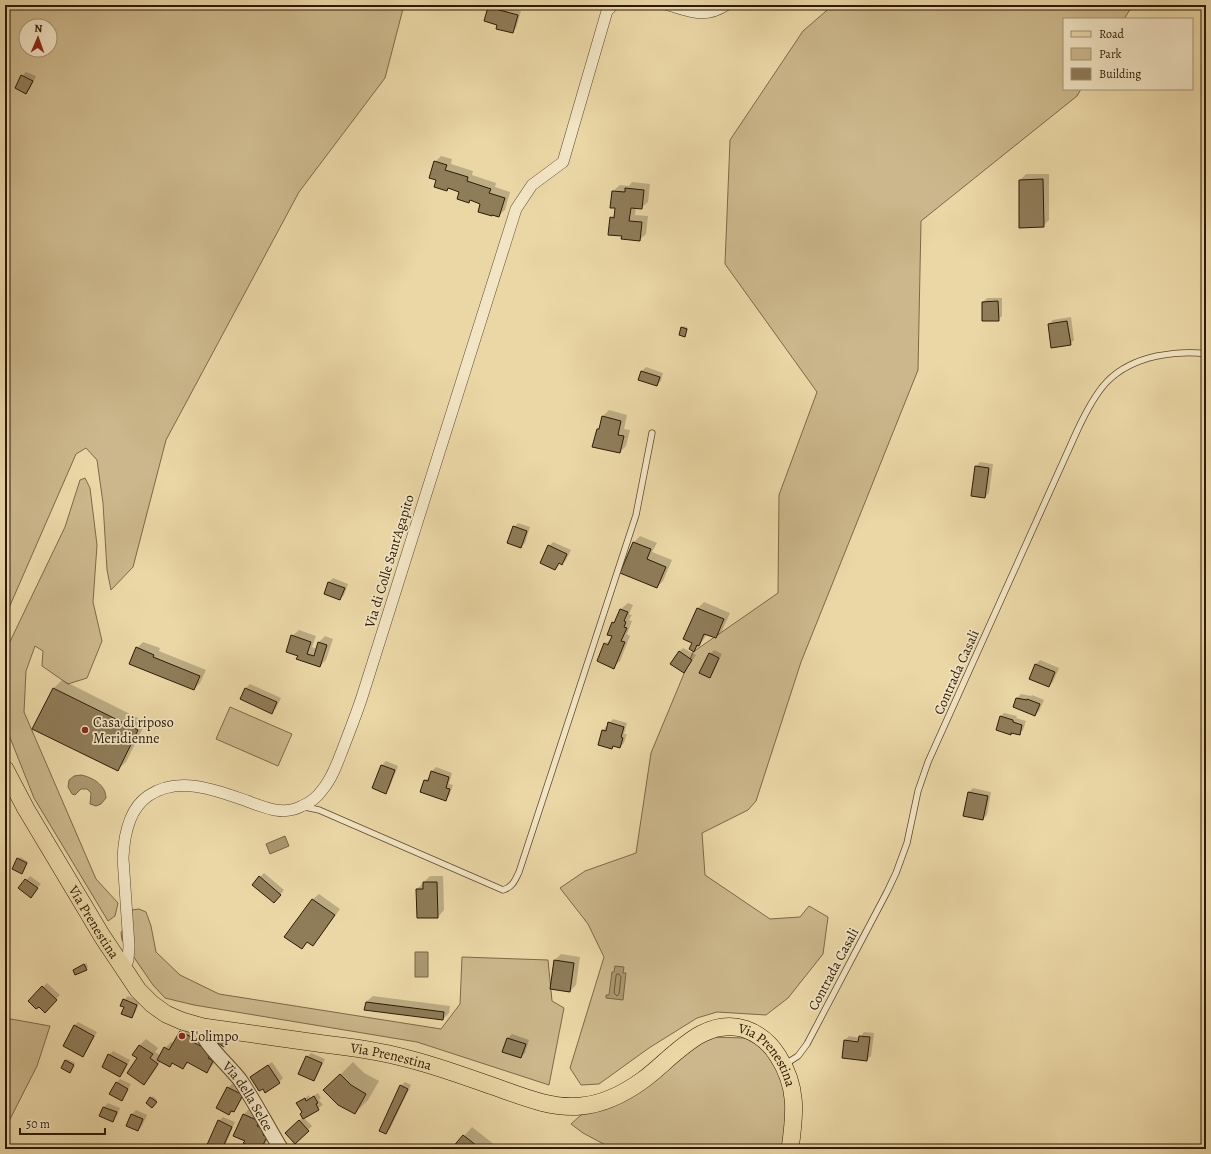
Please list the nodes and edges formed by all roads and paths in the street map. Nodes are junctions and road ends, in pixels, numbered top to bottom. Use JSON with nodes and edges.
{"nodes":[{"id":1,"x":613,"y":5,"type":"edge"},
{"id":2,"x":668,"y":5,"type":"edge"},
{"id":3,"x":726,"y":5,"type":"edge"},
{"id":4,"x":1206,"y":354,"type":"edge"},
{"id":5,"x":652,"y":433,"type":"dead end"},
{"id":6,"x":5,"y":769,"type":"edge"},
{"id":7,"x":303,"y":806,"type":"junction"},
{"id":8,"x":124,"y":968,"type":"junction"},
{"id":9,"x":199,"y":1026,"type":"junction"},
{"id":10,"x":784,"y":1065,"type":"junction"},
{"id":11,"x":281,"y":1149,"type":"edge"},
{"id":12,"x":790,"y":1149,"type":"edge"}],
"edges":[{"from":1,"to":7,"type":"street","name":"Via di Colle Sant'Agapito"},
{"from":2,"to":3,"type":"street"},
{"from":4,"to":10,"type":"lane","name":"Contrada Casali"},
{"from":5,"to":7,"type":"lane"},
{"from":6,"to":8,"type":"main road","name":"Via Prenestina"},
{"from":7,"to":8,"type":"street","name":"Via di Colle Sant'Agapito"},
{"from":8,"to":9,"type":"main road","name":"Via Prenestina"},
{"from":9,"to":10,"type":"main road","name":"Via Prenestina"},
{"from":9,"to":11,"type":"street","name":"Via della Selce"},
{"from":10,"to":12,"type":"main road","name":"Via Prenestina"}]}
